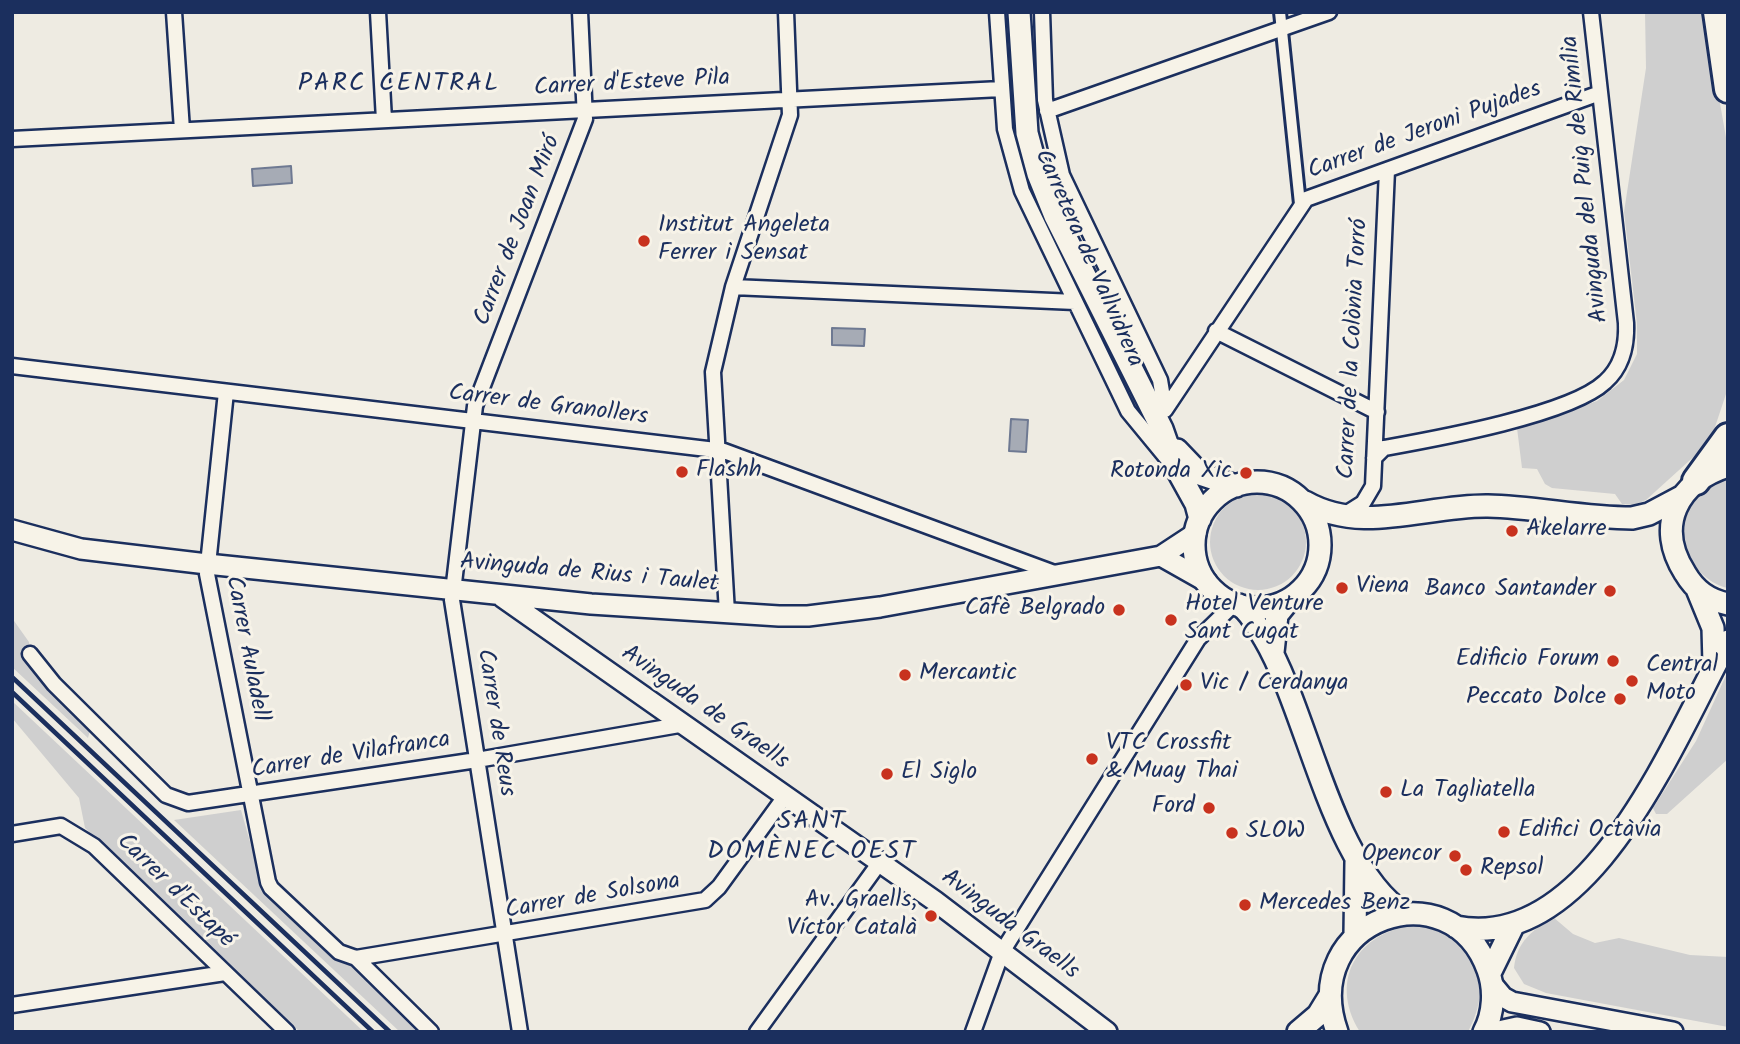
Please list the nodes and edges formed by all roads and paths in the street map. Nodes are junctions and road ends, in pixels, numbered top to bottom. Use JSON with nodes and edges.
{"nodes":[{"id":1,"x":174,"y":12,"type":"edge"},
{"id":2,"x":378,"y":12,"type":"edge"},
{"id":3,"x":580,"y":12,"type":"edge"},
{"id":4,"x":786,"y":12,"type":"edge"},
{"id":5,"x":997,"y":12,"type":"edge"},
{"id":6,"x":1018,"y":12,"type":"edge"},
{"id":7,"x":1042,"y":12,"type":"edge"},
{"id":8,"x":1280,"y":12,"type":"edge"},
{"id":9,"x":1329,"y":12,"type":"edge"},
{"id":10,"x":1591,"y":12,"type":"edge"},
{"id":11,"x":1718,"y":12,"type":"edge"},
{"id":12,"x":1282,"y":29,"type":"junction"},
{"id":13,"x":1728,"y":44,"type":"edge"},
{"id":14,"x":1002,"y":89,"type":"junction"},
{"id":15,"x":1728,"y":89,"type":"edge"},
{"id":16,"x":1600,"y":93,"type":"junction"},
{"id":17,"x":791,"y":100,"type":"junction"},
{"id":18,"x":586,"y":110,"type":"junction"},
{"id":19,"x":1047,"y":111,"type":"junction"},
{"id":20,"x":384,"y":120,"type":"junction"},
{"id":21,"x":182,"y":130,"type":"junction"},
{"id":22,"x":12,"y":139,"type":"edge"},
{"id":23,"x":1387,"y":170,"type":"junction"},
{"id":24,"x":1300,"y":204,"type":"junction"},
{"id":25,"x":733,"y":287,"type":"junction"},
{"id":26,"x":1075,"y":302,"type":"junction"},
{"id":27,"x":1216,"y":331,"type":"junction"},
{"id":28,"x":12,"y":366,"type":"edge"},
{"id":29,"x":226,"y":392,"type":"junction"},
{"id":30,"x":1377,"y":412,"type":"junction"},
{"id":31,"x":1163,"y":419,"type":"junction"},
{"id":32,"x":472,"y":421,"type":"junction"},
{"id":33,"x":1728,"y":437,"type":"edge"},
{"id":34,"x":717,"y":450,"type":"junction"},
{"id":35,"x":1374,"y":458,"type":"junction"},
{"id":36,"x":1175,"y":466,"type":"junction"},
{"id":37,"x":1728,"y":466,"type":"edge"},
{"id":38,"x":1236,"y":486,"type":"junction"},
{"id":39,"x":1689,"y":489,"type":"junction"},
{"id":40,"x":1304,"y":501,"type":"junction"},
{"id":41,"x":1594,"y":517,"type":"junction"},
{"id":42,"x":1351,"y":518,"type":"junction"},
{"id":43,"x":1198,"y":526,"type":"junction"},
{"id":44,"x":12,"y":530,"type":"edge"},
{"id":45,"x":1672,"y":548,"type":"junction"},
{"id":46,"x":1161,"y":556,"type":"junction"},
{"id":47,"x":1318,"y":561,"type":"junction"},
{"id":48,"x":207,"y":564,"type":"junction"},
{"id":49,"x":1058,"y":575,"type":"junction"},
{"id":50,"x":1207,"y":582,"type":"junction"},
{"id":51,"x":1697,"y":589,"type":"junction"},
{"id":52,"x":453,"y":590,"type":"junction"},
{"id":53,"x":501,"y":596,"type":"junction"},
{"id":54,"x":1290,"y":598,"type":"junction"},
{"id":55,"x":1237,"y":604,"type":"junction"},
{"id":56,"x":1728,"y":604,"type":"edge"},
{"id":57,"x":727,"y":613,"type":"junction"},
{"id":58,"x":1728,"y":641,"type":"edge"},
{"id":59,"x":1273,"y":652,"type":"junction"},
{"id":60,"x":30,"y":654,"type":"dead end"},
{"id":61,"x":1714,"y":665,"type":"junction"},
{"id":62,"x":685,"y":724,"type":"junction"},
{"id":63,"x":477,"y":760,"type":"junction"},
{"id":64,"x":251,"y":795,"type":"junction"},
{"id":65,"x":786,"y":795,"type":"junction"},
{"id":66,"x":12,"y":834,"type":"edge"},
{"id":67,"x":880,"y":862,"type":"junction"},
{"id":68,"x":1356,"y":862,"type":"junction"},
{"id":69,"x":1405,"y":914,"type":"junction"},
{"id":70,"x":1513,"y":926,"type":"junction"},
{"id":71,"x":1456,"y":927,"type":"junction"},
{"id":72,"x":1355,"y":935,"type":"junction"},
{"id":73,"x":505,"y":936,"type":"junction"},
{"id":74,"x":1002,"y":951,"type":"junction"},
{"id":75,"x":356,"y":958,"type":"junction"},
{"id":76,"x":225,"y":973,"type":"junction"},
{"id":77,"x":1491,"y":979,"type":"junction"},
{"id":78,"x":1329,"y":997,"type":"junction"},
{"id":79,"x":12,"y":1005,"type":"edge"},
{"id":80,"x":287,"y":1032,"type":"edge"},
{"id":81,"x":430,"y":1032,"type":"edge"},
{"id":82,"x":520,"y":1032,"type":"edge"},
{"id":83,"x":757,"y":1032,"type":"edge"},
{"id":84,"x":973,"y":1032,"type":"edge"},
{"id":85,"x":1107,"y":1032,"type":"edge"},
{"id":86,"x":1298,"y":1032,"type":"edge"},
{"id":87,"x":1337,"y":1032,"type":"edge"},
{"id":88,"x":1484,"y":1032,"type":"edge"},
{"id":89,"x":1494,"y":1032,"type":"edge"},
{"id":90,"x":1541,"y":1032,"type":"edge"},
{"id":91,"x":1673,"y":1032,"type":"edge"}],
"edges":[{"from":1,"to":21,"type":"street"},
{"from":2,"to":20,"type":"street"},
{"from":3,"to":18,"type":"street","name":"Carrer de Joan Miró"},
{"from":4,"to":17,"type":"street"},
{"from":5,"to":14,"type":"street","name":"Carretera de Vallvidrera"},
{"from":6,"to":31,"type":"main road","name":"Carretera de Vallvidrera"},
{"from":7,"to":19,"type":"street","name":"Carretera de Vallvidrera"},
{"from":8,"to":12,"type":"street"},
{"from":9,"to":12,"type":"street"},
{"from":10,"to":16,"type":"street","name":"Avinguda del Puig de Rimília"},
{"from":11,"to":13,"type":"highway"},
{"from":11,"to":15,"type":"highway"},
{"from":12,"to":19,"type":"street"},
{"from":12,"to":24,"type":"street"},
{"from":14,"to":17,"type":"street","name":"Carrer d'Esteve Pila"},
{"from":14,"to":26,"type":"street","name":"Carretera de Vallvidrera"},
{"from":16,"to":23,"type":"street","name":"Carrer de Jeroni Pujades"},
{"from":16,"to":35,"type":"street","name":"Avinguda del Puig de Rimília"},
{"from":17,"to":18,"type":"street","name":"Carrer d'Esteve Pila"},
{"from":17,"to":25,"type":"street"},
{"from":18,"to":20,"type":"street","name":"Carrer d'Esteve Pila"},
{"from":18,"to":32,"type":"street","name":"Carrer de Joan Miró"},
{"from":19,"to":31,"type":"street","name":"Carretera de Vallvidrera"},
{"from":20,"to":21,"type":"street","name":"Carrer d'Esteve Pila"},
{"from":21,"to":22,"type":"street","name":"Carrer d'Esteve Pila"},
{"from":23,"to":24,"type":"street","name":"Carrer de Jeroni Pujades"},
{"from":23,"to":30,"type":"street","name":"Carrer de la Colònia Torró"},
{"from":24,"to":27,"type":"street","name":"Carrer de Jeroni Pujades"},
{"from":25,"to":26,"type":"street"},
{"from":25,"to":34,"type":"street"},
{"from":26,"to":36,"type":"street","name":"Carretera de Vallvidrera"},
{"from":27,"to":30,"type":"street"},
{"from":27,"to":31,"type":"street","name":"Carrer de Jeroni Pujades"},
{"from":28,"to":29,"type":"street","name":"Carrer de Granollers"},
{"from":29,"to":32,"type":"street","name":"Carrer de Granollers"},
{"from":29,"to":48,"type":"street","name":"Carrer Auladell"},
{"from":30,"to":35,"type":"street","name":"Carrer de la Colònia Torró"},
{"from":31,"to":36,"type":"main road","name":"Carretera de Vallvidrera"},
{"from":31,"to":38,"type":"main road","name":"Carretera de Vallvidrera"},
{"from":32,"to":34,"type":"street","name":"Carrer de Granollers"},
{"from":32,"to":52,"type":"street","name":"Carrer de Reus"},
{"from":33,"to":39,"type":"highway"},
{"from":34,"to":49,"type":"street","name":"Carrer de Granollers"},
{"from":34,"to":57,"type":"street"},
{"from":35,"to":42,"type":"street","name":"Carrer de la Colònia Torró"},
{"from":36,"to":43,"type":"main road","name":"Carretera de Vallvidrera"},
{"from":37,"to":39,"type":"main road"},
{"from":38,"to":40,"type":"main road"},
{"from":38,"to":43,"type":"main road"},
{"from":39,"to":41,"type":"main road"},
{"from":39,"to":45,"type":"main road"},
{"from":40,"to":42,"type":"main road"},
{"from":40,"to":47,"type":"main road"},
{"from":41,"to":42,"type":"main road"},
{"from":41,"to":45,"type":"main road"},
{"from":42,"to":47,"type":"main road"},
{"from":43,"to":46,"type":"street","name":"Avinguda de Rius i Taulet"},
{"from":43,"to":50,"type":"main road"},
{"from":44,"to":48,"type":"street","name":"Avinguda de Rius i Taulet"},
{"from":45,"to":51,"type":"main road"},
{"from":46,"to":49,"type":"street","name":"Avinguda de Rius i Taulet"},
{"from":46,"to":50,"type":"street"},
{"from":47,"to":54,"type":"main road"},
{"from":48,"to":52,"type":"street","name":"Avinguda de Rius i Taulet"},
{"from":48,"to":64,"type":"street","name":"Carrer Auladell"},
{"from":49,"to":57,"type":"street","name":"Avinguda de Rius i Taulet"},
{"from":50,"to":55,"type":"main road"},
{"from":51,"to":56,"type":"main road"},
{"from":51,"to":61,"type":"main road"},
{"from":52,"to":53,"type":"street","name":"Avinguda de Rius i Taulet"},
{"from":52,"to":63,"type":"street","name":"Carrer de Reus"},
{"from":53,"to":57,"type":"street","name":"Avinguda de Rius i Taulet"},
{"from":53,"to":62,"type":"street","name":"Avinguda de Graells"},
{"from":54,"to":55,"type":"main road"},
{"from":54,"to":59,"type":"main road"},
{"from":55,"to":59,"type":"main road"},
{"from":55,"to":74,"type":"street"},
{"from":58,"to":61,"type":"main road"},
{"from":59,"to":68,"type":"main road"},
{"from":60,"to":64,"type":"street","name":"Carrer de Vilafranca"},
{"from":61,"to":70,"type":"main road"},
{"from":62,"to":63,"type":"street","name":"Carrer de Vilafranca"},
{"from":62,"to":65,"type":"street","name":"Avinguda de Graells"},
{"from":63,"to":64,"type":"street","name":"Carrer de Vilafranca"},
{"from":63,"to":73,"type":"street","name":"Carrer de Reus"},
{"from":64,"to":75,"type":"street","name":"Carrer Auladell"},
{"from":65,"to":67,"type":"street","name":"Avinguda de Graells"},
{"from":65,"to":73,"type":"street","name":"Carrer de Solsona"},
{"from":66,"to":76,"type":"street","name":"Carrer d'Estapé"},
{"from":67,"to":74,"type":"street","name":"Avinguda Graells"},
{"from":67,"to":83,"type":"street"},
{"from":68,"to":69,"type":"main road"},
{"from":68,"to":72,"type":"main road"},
{"from":69,"to":71,"type":"main road"},
{"from":69,"to":72,"type":"main road"},
{"from":70,"to":71,"type":"main road"},
{"from":70,"to":77,"type":"main road"},
{"from":71,"to":77,"type":"main road"},
{"from":72,"to":78,"type":"main road"},
{"from":73,"to":75,"type":"street","name":"Carrer de Solsona"},
{"from":73,"to":82,"type":"street","name":"Carrer de Reus"},
{"from":74,"to":84,"type":"street"},
{"from":74,"to":85,"type":"street","name":"Avinguda Graells"},
{"from":75,"to":81,"type":"street"},
{"from":76,"to":79,"type":"street"},
{"from":76,"to":80,"type":"street","name":"Carrer d'Estapé"},
{"from":77,"to":88,"type":"main road"},
{"from":77,"to":91,"type":"street"},
{"from":78,"to":86,"type":"main road"},
{"from":78,"to":87,"type":"main road"},
{"from":89,"to":90,"type":"street"}]}
